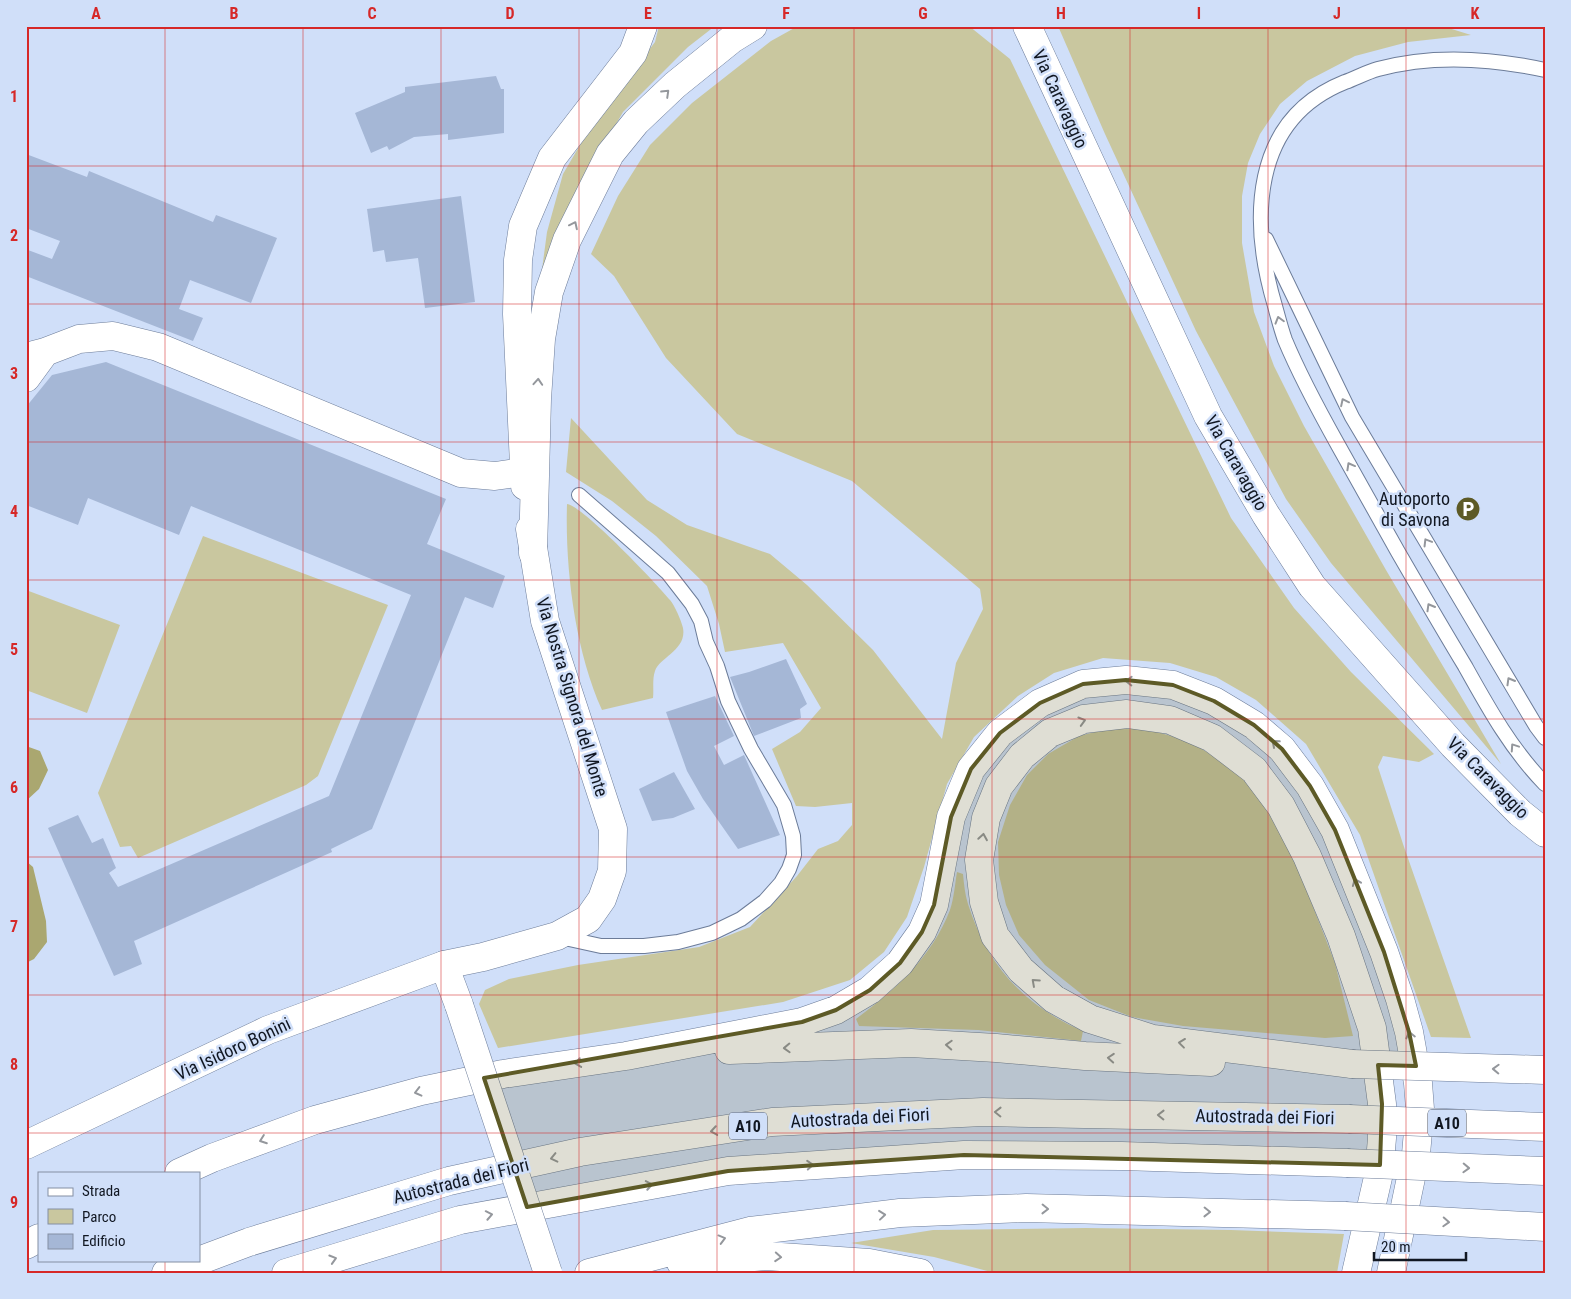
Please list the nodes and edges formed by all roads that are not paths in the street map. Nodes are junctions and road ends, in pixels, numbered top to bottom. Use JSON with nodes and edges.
{"nodes":[{"id":1,"x":643,"y":26,"type":"edge"},
{"id":2,"x":753,"y":26,"type":"edge"},
{"id":3,"x":1022,"y":30,"type":"edge"},
{"id":4,"x":1545,"y":70,"type":"edge"},
{"id":5,"x":1260,"y":227,"type":"junction"},
{"id":6,"x":36,"y":354,"type":"edge"},
{"id":7,"x":26,"y":378,"type":"edge"},
{"id":8,"x":523,"y":472,"type":"junction"},
{"id":9,"x":579,"y":496,"type":"dead end"},
{"id":10,"x":533,"y":553,"type":"junction"},
{"id":11,"x":1545,"y":738,"type":"edge"},
{"id":12,"x":1545,"y":784,"type":"edge"},
{"id":13,"x":1545,"y":833,"type":"edge"},
{"id":14,"x":557,"y":936,"type":"junction"},
{"id":15,"x":444,"y":965,"type":"junction"},
{"id":16,"x":626,"y":1056,"type":"junction"},
{"id":17,"x":1352,"y":1064,"type":"junction"},
{"id":18,"x":1545,"y":1070,"type":"edge"},
{"id":19,"x":1545,"y":1128,"type":"edge"},
{"id":20,"x":26,"y":1145,"type":"edge"},
{"id":21,"x":1545,"y":1171,"type":"edge"},
{"id":22,"x":180,"y":1172,"type":"edge"},
{"id":23,"x":1545,"y":1227,"type":"edge"},
{"id":24,"x":38,"y":1238,"type":"edge"},
{"id":25,"x":26,"y":1244,"type":"edge"},
{"id":26,"x":200,"y":1260,"type":"edge"},
{"id":27,"x":195,"y":1262,"type":"edge"},
{"id":28,"x":598,"y":1271,"type":"edge"},
{"id":29,"x":166,"y":1273,"type":"edge"},
{"id":30,"x":286,"y":1273,"type":"edge"},
{"id":31,"x":548,"y":1273,"type":"edge"},
{"id":32,"x":920,"y":1273,"type":"edge"},
{"id":33,"x":1356,"y":1273,"type":"edge"},
{"id":34,"x":1391,"y":1273,"type":"edge"}],
"edges":[{"from":1,"to":8,"type":"main road","name":"Via Nostra Signora del Monte"},
{"from":10,"to":2,"type":"main road","one_way":true},
{"from":3,"to":13,"type":"main road","name":"Via Caravaggio"},
{"from":4,"to":5,"type":"lane"},
{"from":11,"to":5,"type":"lane","one_way":true},
{"from":12,"to":5,"type":"lane","one_way":true},
{"from":6,"to":7,"type":"main road"},
{"from":6,"to":8,"type":"main road"},
{"from":8,"to":10,"type":"main road","name":"Via Nostra Signora del Monte"},
{"from":9,"to":14,"type":"lane"},
{"from":10,"to":14,"type":"main road","name":"Via Nostra Signora del Monte"},
{"from":14,"to":15,"type":"main road","name":"Via Nostra Signora del Monte"},
{"from":15,"to":20,"type":"main road","name":"Via Isidoro Bonini"},
{"from":15,"to":31,"type":"main road","bridge":true},
{"from":17,"to":16,"type":"main road","one_way":true},
{"from":16,"to":22,"type":"main road","one_way":true},
{"from":34,"to":16,"type":"main road","one_way":true},
{"from":18,"to":17,"type":"main road","one_way":true,"bridge":true},
{"from":17,"to":33,"type":"main road","one_way":true},
{"from":19,"to":26,"type":"main road","name":"Autostrada dei Fiori","number":"A10","one_way":true,"bridge":true},
{"from":30,"to":21,"type":"main road","one_way":true,"bridge":true},
{"from":28,"to":23,"type":"main road","one_way":true,"bridge":true},
{"from":24,"to":25,"type":"main road"},
{"from":27,"to":29,"type":"main road","name":"Autostrada dei Fiori","number":"A10","one_way":true,"bridge":true},
{"from":28,"to":32,"type":"main road","one_way":true}]}
